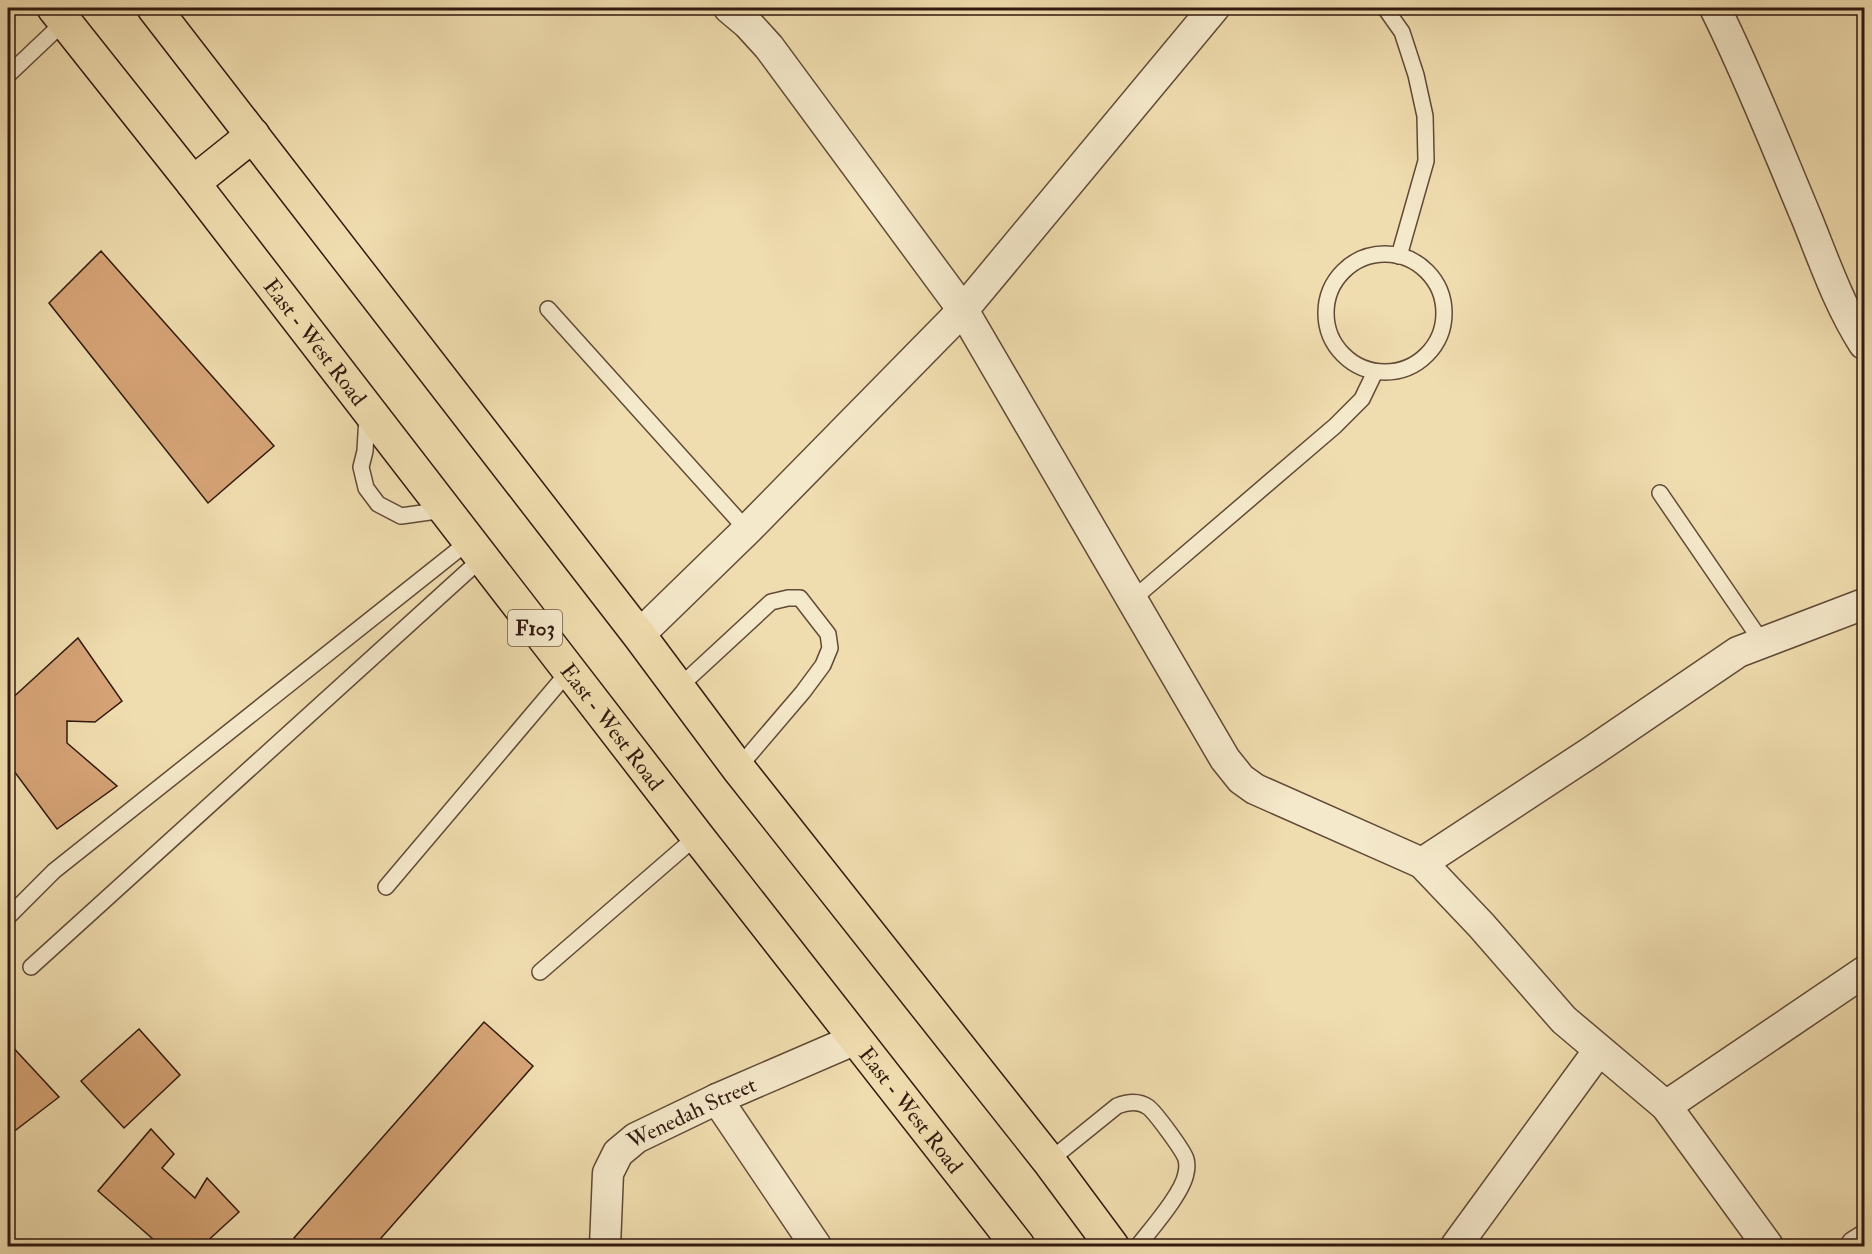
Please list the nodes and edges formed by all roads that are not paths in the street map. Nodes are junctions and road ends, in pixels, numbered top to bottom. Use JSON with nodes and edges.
{"nodes":[{"id":1,"x":154,"y":8,"type":"edge"},
{"id":2,"x":729,"y":8,"type":"edge"},
{"id":3,"x":1214,"y":8,"type":"edge"},
{"id":4,"x":1384,"y":8,"type":"edge"},
{"id":5,"x":1715,"y":8,"type":"edge"},
{"id":6,"x":60,"y":14,"type":"edge"},
{"id":7,"x":8,"y":75,"type":"edge"},
{"id":8,"x":253,"y":135,"type":"junction"},
{"id":9,"x":193,"y":183,"type":"junction"},
{"id":10,"x":1399,"y":256,"type":"junction"},
{"id":11,"x":548,"y":309,"type":"dead end"},
{"id":12,"x":963,"y":310,"type":"junction"},
{"id":13,"x":1864,"y":344,"type":"edge"},
{"id":14,"x":1376,"y":372,"type":"junction"},
{"id":15,"x":367,"y":410,"type":"junction"},
{"id":16,"x":1660,"y":493,"type":"dead end"},
{"id":17,"x":444,"y":510,"type":"junction"},
{"id":18,"x":747,"y":530,"type":"junction"},
{"id":19,"x":475,"y":550,"type":"junction"},
{"id":20,"x":1133,"y":599,"type":"junction"},
{"id":21,"x":1864,"y":604,"type":"edge"},
{"id":22,"x":639,"y":635,"type":"junction"},
{"id":23,"x":1762,"y":642,"type":"junction"},
{"id":24,"x":568,"y":671,"type":"junction"},
{"id":25,"x":678,"y":688,"type":"junction"},
{"id":26,"x":738,"y":768,"type":"junction"},
{"id":27,"x":697,"y":837,"type":"junction"},
{"id":28,"x":1422,"y":863,"type":"junction"},
{"id":29,"x":386,"y":887,"type":"dead end"},
{"id":30,"x":8,"y":917,"type":"edge"},
{"id":31,"x":31,"y":967,"type":"dead end"},
{"id":32,"x":540,"y":972,"type":"dead end"},
{"id":33,"x":1864,"y":972,"type":"edge"},
{"id":34,"x":856,"y":1040,"type":"junction"},
{"id":35,"x":1599,"y":1050,"type":"junction"},
{"id":36,"x":717,"y":1099,"type":"junction"},
{"id":37,"x":1666,"y":1106,"type":"junction"},
{"id":38,"x":1049,"y":1161,"type":"junction"},
{"id":39,"x":1864,"y":1241,"type":"edge"},
{"id":40,"x":604,"y":1246,"type":"edge"},
{"id":41,"x":816,"y":1246,"type":"edge"},
{"id":42,"x":1018,"y":1246,"type":"edge"},
{"id":43,"x":1112,"y":1246,"type":"edge"},
{"id":44,"x":1138,"y":1246,"type":"edge"},
{"id":45,"x":1456,"y":1246,"type":"edge"},
{"id":46,"x":1768,"y":1246,"type":"edge"},
{"id":47,"x":1856,"y":1246,"type":"edge"}],
"edges":[{"from":1,"to":8,"type":"main road"},
{"from":2,"to":12,"type":"street"},
{"from":3,"to":12,"type":"street"},
{"from":4,"to":10,"type":"lane"},
{"from":5,"to":13,"type":"street"},
{"from":6,"to":7,"type":"lane"},
{"from":6,"to":9,"type":"main road","name":"East - West Road","number":"F103"},
{"from":8,"to":9,"type":"main road"},
{"from":8,"to":22,"type":"main road"},
{"from":9,"to":15,"type":"main road","name":"East - West Road","number":"F103"},
{"from":10,"to":14,"type":"lane"},
{"from":10,"to":14,"type":"lane"},
{"from":11,"to":18,"type":"lane"},
{"from":12,"to":18,"type":"street"},
{"from":12,"to":20,"type":"street"},
{"from":14,"to":20,"type":"lane"},
{"from":15,"to":17,"type":"main road","name":"East - West Road","number":"F103"},
{"from":15,"to":17,"type":"lane"},
{"from":16,"to":23,"type":"lane"},
{"from":17,"to":19,"type":"main road","name":"East - West Road","number":"F103"},
{"from":18,"to":22,"type":"street"},
{"from":19,"to":24,"type":"main road","name":"East - West Road","number":"F103"},
{"from":19,"to":30,"type":"lane"},
{"from":19,"to":31,"type":"lane"},
{"from":20,"to":28,"type":"street"},
{"from":21,"to":23,"type":"street"},
{"from":22,"to":25,"type":"main road"},
{"from":23,"to":28,"type":"street"},
{"from":24,"to":27,"type":"main road","name":"East - West Road","number":"F103"},
{"from":24,"to":29,"type":"lane"},
{"from":25,"to":26,"type":"main road"},
{"from":25,"to":26,"type":"lane"},
{"from":26,"to":38,"type":"main road"},
{"from":27,"to":32,"type":"lane"},
{"from":27,"to":34,"type":"main road","name":"East - West Road","number":"F103"},
{"from":28,"to":35,"type":"street"},
{"from":33,"to":37,"type":"street"},
{"from":34,"to":36,"type":"street","name":"Wenedah Street"},
{"from":34,"to":42,"type":"main road","name":"East - West Road","number":"F103"},
{"from":35,"to":37,"type":"street"},
{"from":35,"to":45,"type":"street"},
{"from":36,"to":40,"type":"street","name":"Wenedah Street"},
{"from":36,"to":41,"type":"street"},
{"from":37,"to":46,"type":"street"},
{"from":38,"to":43,"type":"main road"},
{"from":38,"to":44,"type":"lane"},
{"from":39,"to":47,"type":"street"}]}
